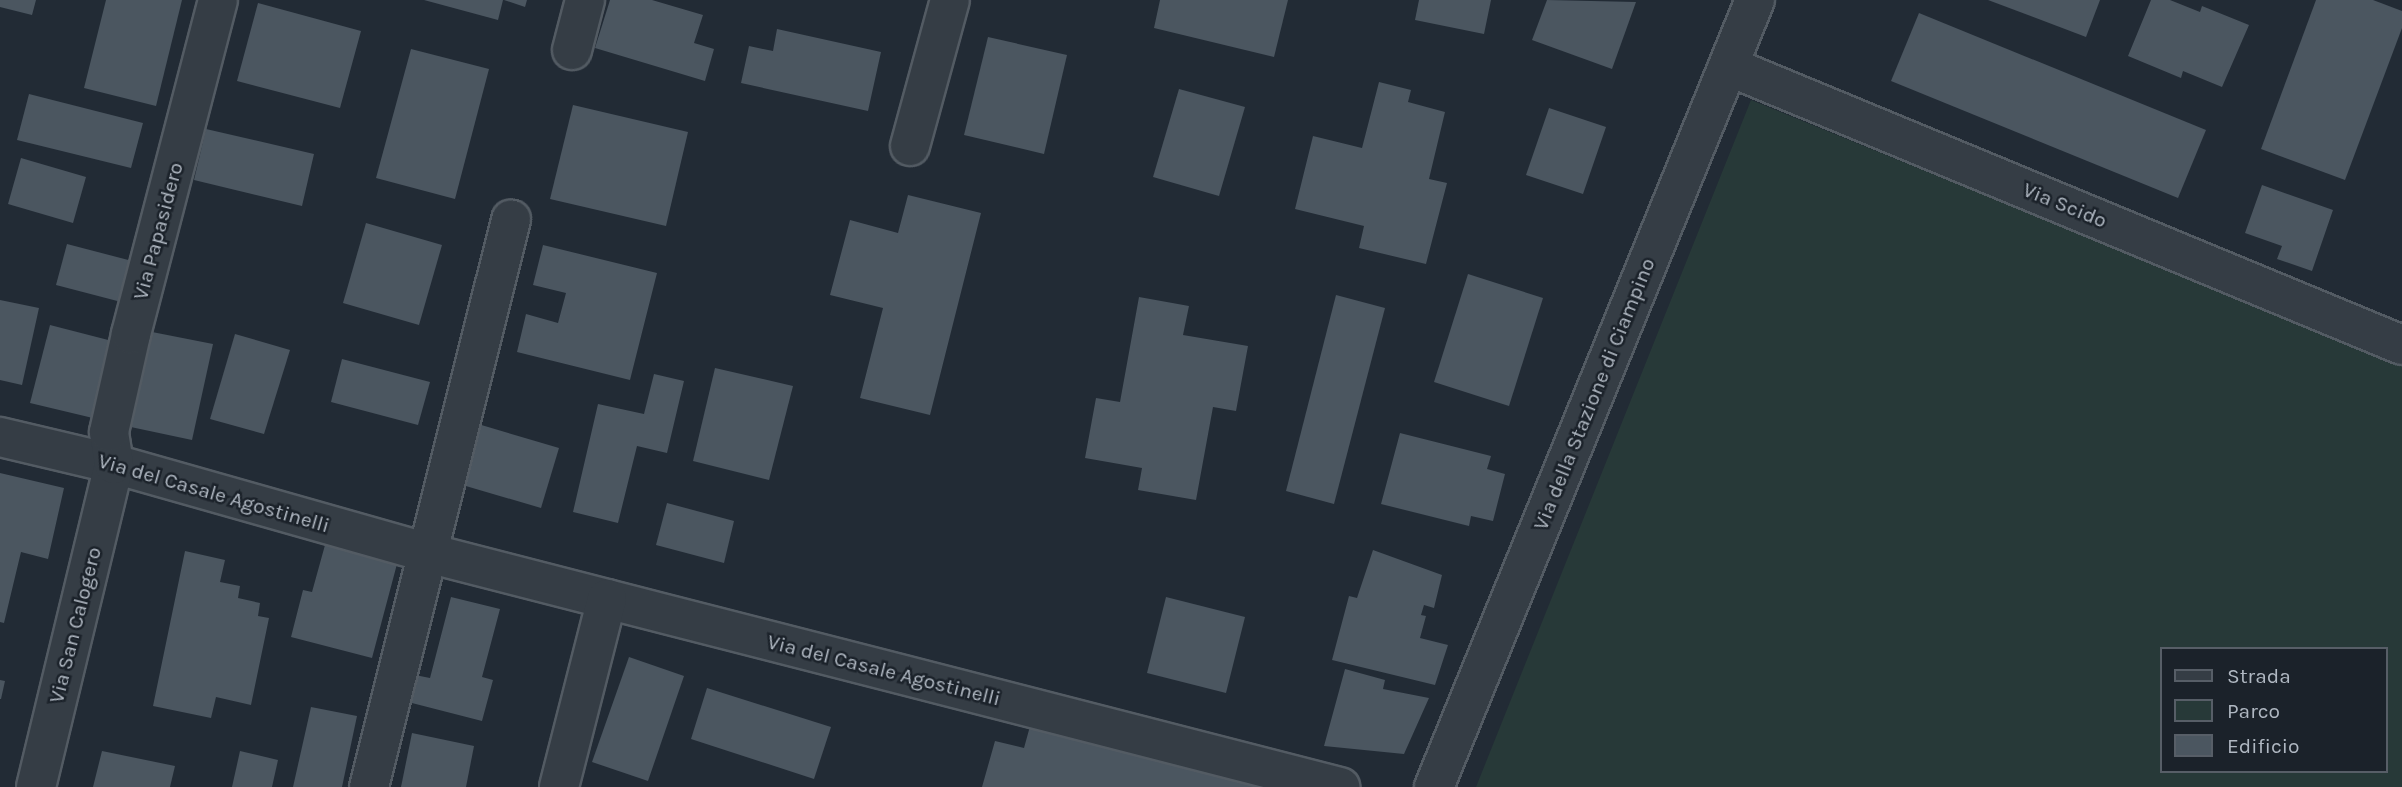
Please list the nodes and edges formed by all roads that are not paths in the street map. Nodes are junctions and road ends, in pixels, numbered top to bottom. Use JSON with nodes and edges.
{"nodes":[{"id":1,"x":218,"y":0,"type":"edge"},
{"id":2,"x":585,"y":0,"type":"edge"},
{"id":3,"x":950,"y":0,"type":"edge"},
{"id":4,"x":1755,"y":0,"type":"edge"},
{"id":5,"x":572,"y":50,"type":"dead end"},
{"id":6,"x":1728,"y":66,"type":"junction"},
{"id":7,"x":910,"y":146,"type":"dead end"},
{"id":8,"x":511,"y":220,"type":"dead end"},
{"id":9,"x":2402,"y":345,"type":"edge"},
{"id":10,"x":0,"y":437,"type":"edge"},
{"id":11,"x":114,"y":464,"type":"junction"},
{"id":12,"x":428,"y":553,"type":"junction"},
{"id":13,"x":607,"y":599,"type":"junction"},
{"id":14,"x":36,"y":787,"type":"edge"},
{"id":15,"x":369,"y":787,"type":"edge"},
{"id":16,"x":559,"y":787,"type":"edge"},
{"id":17,"x":1340,"y":787,"type":"edge"},
{"id":18,"x":1434,"y":787,"type":"edge"}],
"edges":[{"from":1,"to":11,"type":"street","name":"Via Papasidero"},
{"from":2,"to":5,"type":"street"},
{"from":3,"to":7,"type":"street"},
{"from":4,"to":6,"type":"street","name":"Via della Stazione di Ciampino"},
{"from":6,"to":9,"type":"street","name":"Via Scido"},
{"from":6,"to":18,"type":"street","name":"Via della Stazione di Ciampino"},
{"from":8,"to":12,"type":"street"},
{"from":10,"to":11,"type":"street","name":"Via del Casale Agostinelli"},
{"from":11,"to":12,"type":"street","name":"Via del Casale Agostinelli"},
{"from":11,"to":14,"type":"street","name":"Via San Calogero"},
{"from":12,"to":13,"type":"street","name":"Via del Casale Agostinelli"},
{"from":12,"to":15,"type":"street"},
{"from":13,"to":16,"type":"street"},
{"from":13,"to":17,"type":"street","name":"Via del Casale Agostinelli"}]}
